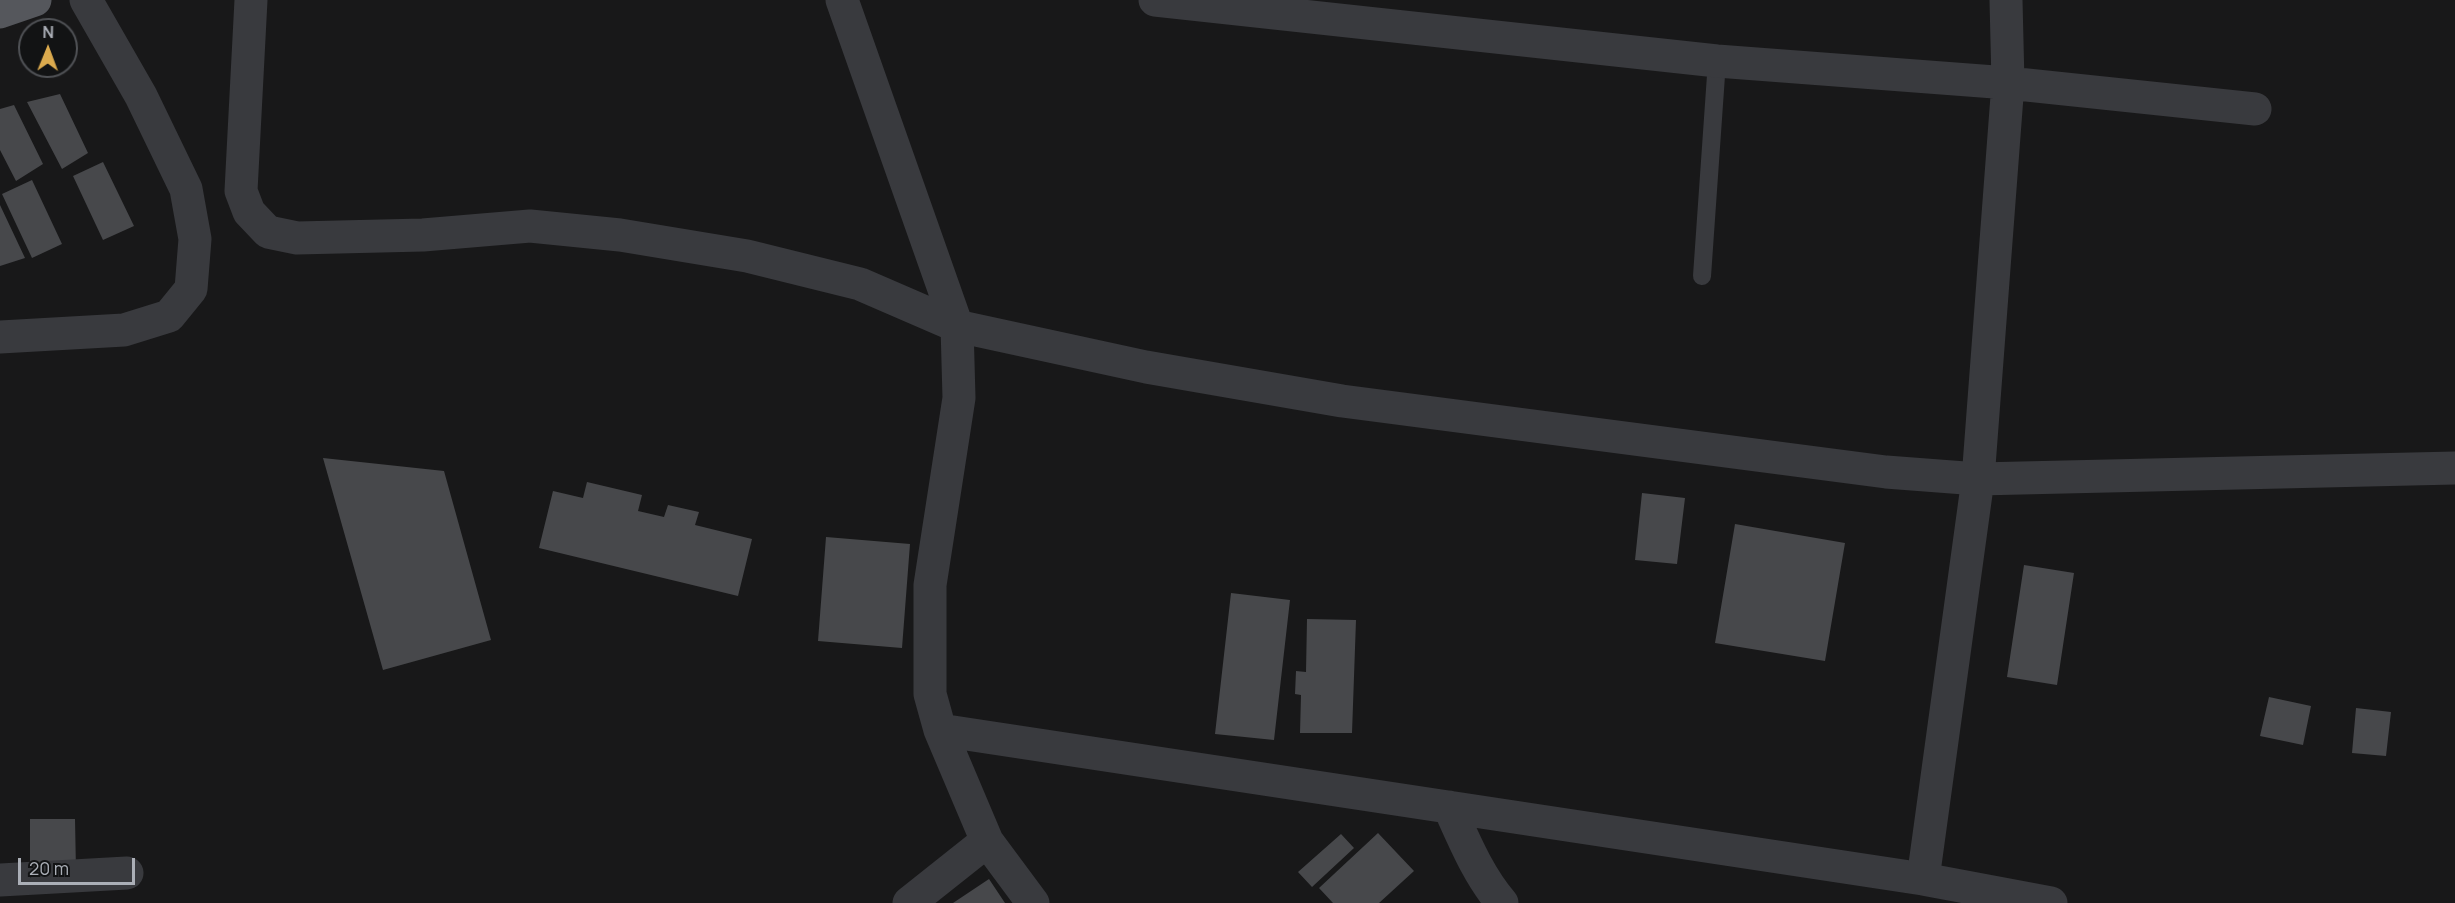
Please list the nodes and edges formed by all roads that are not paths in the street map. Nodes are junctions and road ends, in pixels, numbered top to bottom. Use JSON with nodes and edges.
{"nodes":[{"id":1,"x":35,"y":0,"type":"edge"},
{"id":2,"x":86,"y":0,"type":"edge"},
{"id":3,"x":250,"y":0,"type":"edge"},
{"id":4,"x":842,"y":0,"type":"edge"},
{"id":5,"x":1155,"y":0,"type":"edge"},
{"id":6,"x":2006,"y":0,"type":"edge"},
{"id":7,"x":0,"y":12,"type":"edge"},
{"id":8,"x":1717,"y":61,"type":"junction"},
{"id":9,"x":2008,"y":83,"type":"junction"},
{"id":10,"x":2255,"y":110,"type":"dead end"},
{"id":11,"x":1702,"y":276,"type":"dead end"},
{"id":12,"x":957,"y":326,"type":"junction"},
{"id":13,"x":0,"y":337,"type":"edge"},
{"id":14,"x":2455,"y":468,"type":"edge"},
{"id":15,"x":1978,"y":479,"type":"junction"},
{"id":16,"x":940,"y":730,"type":"junction"},
{"id":17,"x":1449,"y":807,"type":"junction"},
{"id":18,"x":987,"y":841,"type":"junction"},
{"id":19,"x":127,"y":873,"type":"dead end"},
{"id":20,"x":1923,"y":879,"type":"junction"},
{"id":21,"x":0,"y":880,"type":"edge"},
{"id":22,"x":909,"y":903,"type":"edge"},
{"id":23,"x":1033,"y":903,"type":"edge"},
{"id":24,"x":1502,"y":903,"type":"edge"},
{"id":25,"x":2051,"y":903,"type":"edge"}],
"edges":[{"from":1,"to":7,"type":"main road"},
{"from":2,"to":13,"type":"street"},
{"from":3,"to":12,"type":"street"},
{"from":4,"to":12,"type":"street"},
{"from":5,"to":8,"type":"street"},
{"from":6,"to":9,"type":"street"},
{"from":8,"to":9,"type":"street"},
{"from":8,"to":11,"type":"lane"},
{"from":9,"to":10,"type":"street"},
{"from":9,"to":15,"type":"street"},
{"from":12,"to":15,"type":"street"},
{"from":12,"to":16,"type":"street"},
{"from":14,"to":15,"type":"street"},
{"from":15,"to":20,"type":"street"},
{"from":16,"to":17,"type":"street"},
{"from":16,"to":18,"type":"street"},
{"from":17,"to":20,"type":"street"},
{"from":17,"to":24,"type":"street"},
{"from":18,"to":22,"type":"street"},
{"from":18,"to":23,"type":"street"},
{"from":19,"to":21,"type":"street"},
{"from":20,"to":25,"type":"street"}]}
